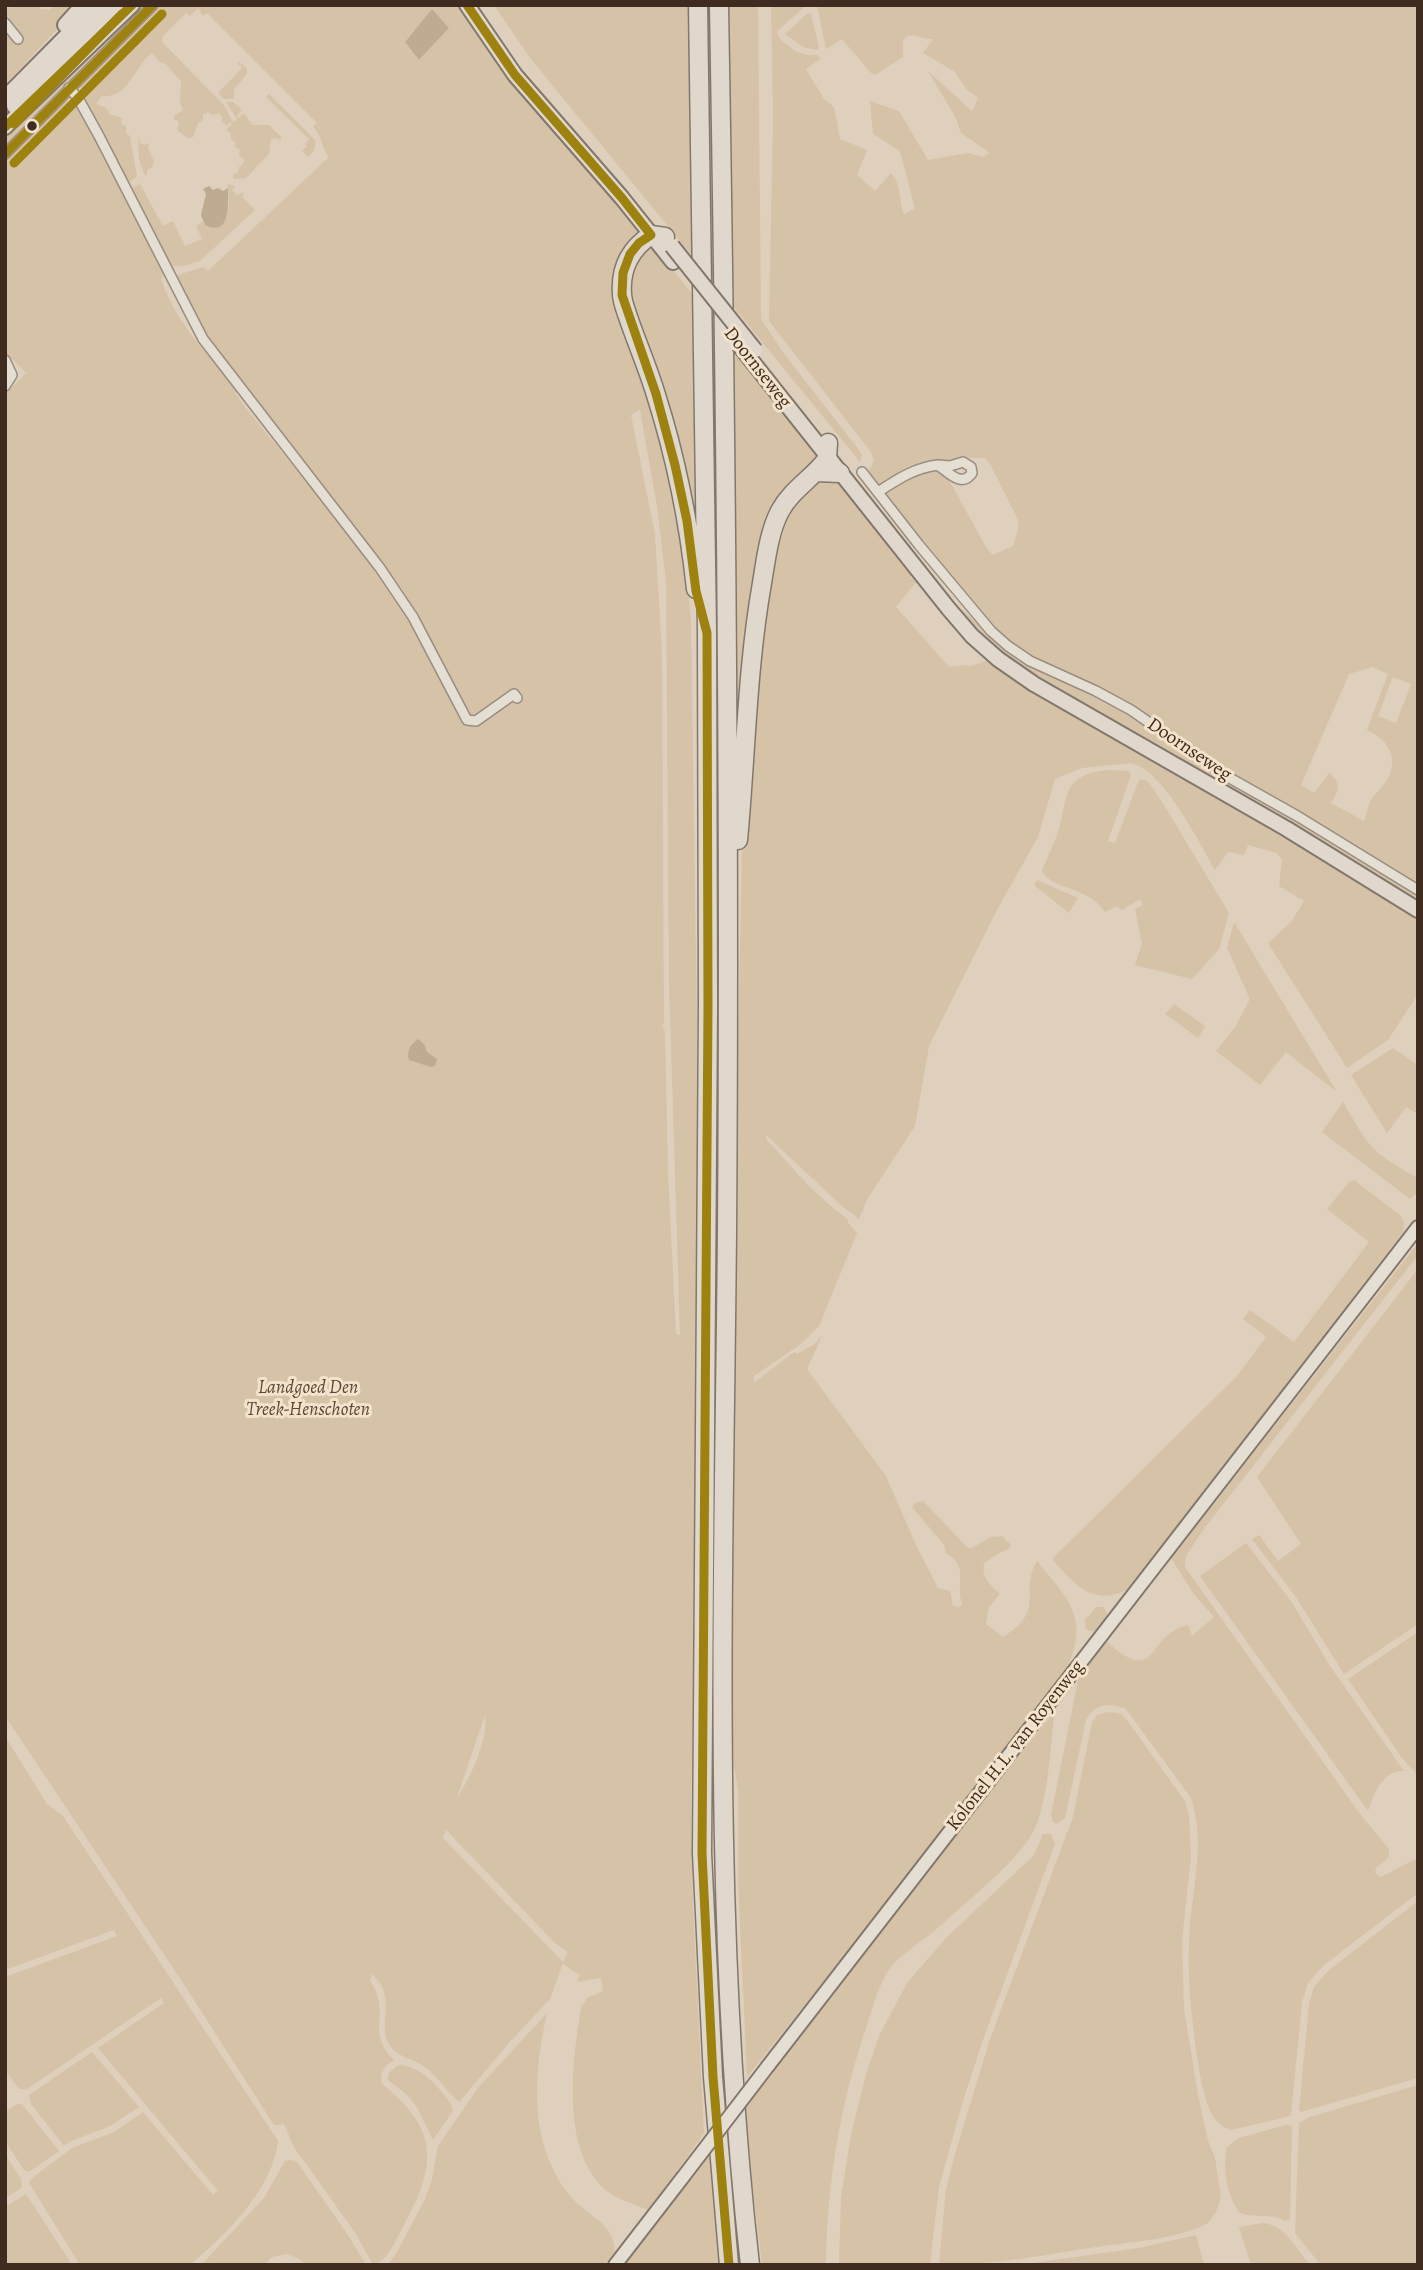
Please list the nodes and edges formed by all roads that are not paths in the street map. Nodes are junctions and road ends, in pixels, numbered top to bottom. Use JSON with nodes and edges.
{"nodes":[{"id":1,"x":83,"y":5,"type":"edge"},
{"id":2,"x":97,"y":5,"type":"edge"},
{"id":3,"x":113,"y":5,"type":"edge"},
{"id":4,"x":132,"y":5,"type":"edge"},
{"id":5,"x":153,"y":5,"type":"edge"},
{"id":6,"x":467,"y":5,"type":"edge"},
{"id":7,"x":477,"y":5,"type":"edge"},
{"id":8,"x":698,"y":5,"type":"edge"},
{"id":9,"x":719,"y":5,"type":"edge"},
{"id":10,"x":5,"y":23,"type":"edge"},
{"id":11,"x":18,"y":39,"type":"dead end"},
{"id":12,"x":69,"y":88,"type":"junction"},
{"id":13,"x":9,"y":95,"type":"edge"},
{"id":14,"x":5,"y":115,"type":"edge"},
{"id":15,"x":5,"y":127,"type":"edge"},
{"id":16,"x":5,"y":154,"type":"edge"},
{"id":17,"x":663,"y":240,"type":"junction"},
{"id":18,"x":5,"y":360,"type":"edge"},
{"id":19,"x":5,"y":386,"type":"edge"},
{"id":20,"x":828,"y":450,"type":"junction"},
{"id":21,"x":938,"y":465,"type":"dead end"},
{"id":22,"x":816,"y":471,"type":"junction"},
{"id":23,"x":862,"y":472,"type":"dead end"},
{"id":24,"x":840,"y":473,"type":"junction"},
{"id":25,"x":878,"y":492,"type":"junction"},
{"id":26,"x":706,"y":633,"type":"junction"},
{"id":27,"x":517,"y":698,"type":"dead end"},
{"id":28,"x":1071,"y":706,"type":"junction"},
{"id":29,"x":1418,"y":890,"type":"edge"},
{"id":30,"x":1418,"y":910,"type":"edge"},
{"id":31,"x":728,"y":944,"type":"junction"},
{"id":32,"x":1418,"y":1227,"type":"edge"},
{"id":33,"x":615,"y":2265,"type":"edge"},
{"id":34,"x":729,"y":2265,"type":"edge"},
{"id":35,"x":750,"y":2265,"type":"edge"}],
"edges":[{"from":1,"to":13,"type":"main road"},
{"from":2,"to":13,"type":"main road"},
{"from":3,"to":14,"type":"main road"},
{"from":4,"to":15,"type":"main road"},
{"from":5,"to":12,"type":"street"},
{"from":6,"to":17,"type":"main road","name":"Doornseweg"},
{"from":7,"to":17,"type":"main road","name":"Doornseweg"},
{"from":8,"to":26,"type":"highway"},
{"from":9,"to":31,"type":"highway"},
{"from":10,"to":11,"type":"street"},
{"from":12,"to":16,"type":"street"},
{"from":12,"to":27,"type":"street"},
{"from":17,"to":20,"type":"main road","name":"Doornseweg","bridge":true},
{"from":17,"to":20,"type":"main road","name":"Doornseweg","bridge":true},
{"from":17,"to":26,"type":"highway"},
{"from":18,"to":19,"type":"street"},
{"from":20,"to":22,"type":"highway"},
{"from":20,"to":24,"type":"main road","name":"Doornseweg"},
{"from":20,"to":28,"type":"main road","name":"Doornseweg"},
{"from":21,"to":25,"type":"street"},
{"from":22,"to":24,"type":"highway"},
{"from":22,"to":31,"type":"highway"},
{"from":23,"to":25,"type":"street","name":"Doornseweg"},
{"from":24,"to":28,"type":"main road","name":"Doornseweg"},
{"from":25,"to":29,"type":"street","name":"Doornseweg"},
{"from":26,"to":34,"type":"highway"},
{"from":28,"to":30,"type":"main road","name":"Doornseweg"},
{"from":31,"to":35,"type":"highway"},
{"from":32,"to":33,"type":"street","name":"Kolonel H.L. van Royenweg","bridge":true}]}
